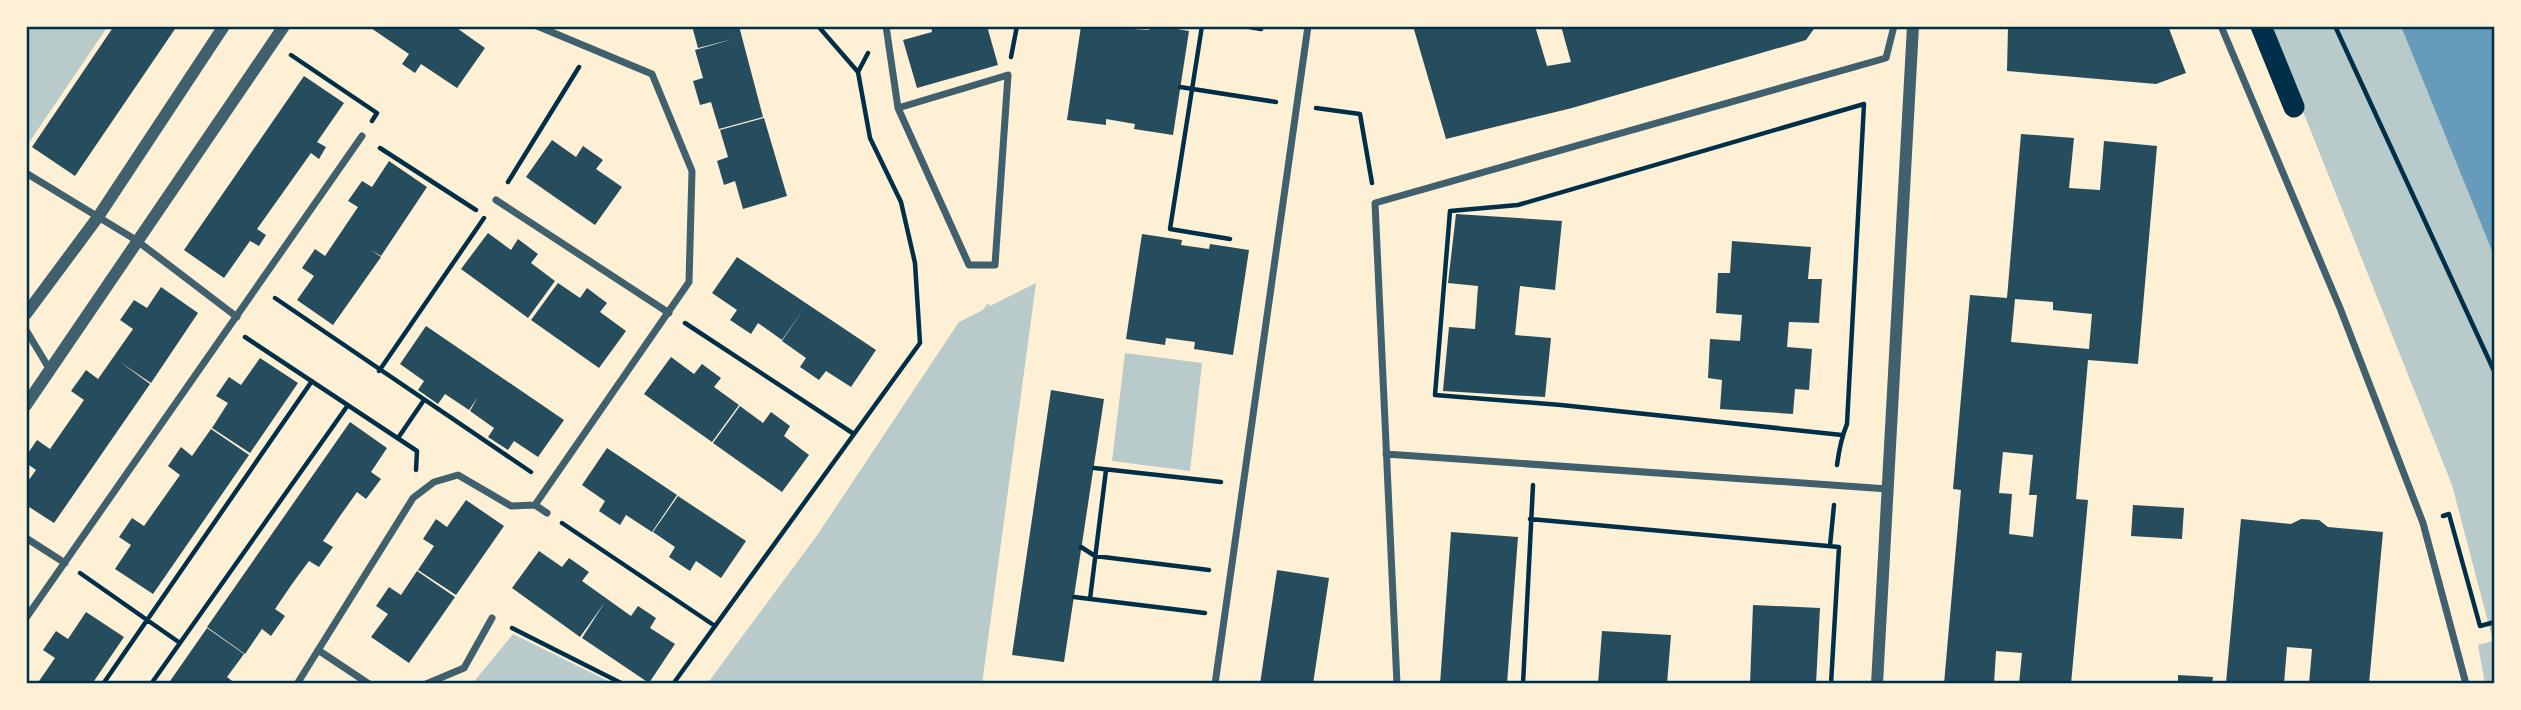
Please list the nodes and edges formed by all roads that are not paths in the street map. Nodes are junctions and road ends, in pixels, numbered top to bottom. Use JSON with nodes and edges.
{"nodes":[{"id":1,"x":224,"y":26,"type":"edge"},
{"id":2,"x":284,"y":26,"type":"edge"},
{"id":3,"x":537,"y":26,"type":"edge"},
{"id":4,"x":886,"y":26,"type":"edge"},
{"id":5,"x":1308,"y":26,"type":"edge"},
{"id":6,"x":1894,"y":26,"type":"edge"},
{"id":7,"x":1913,"y":26,"type":"edge"},
{"id":8,"x":2221,"y":26,"type":"edge"},
{"id":9,"x":2261,"y":26,"type":"edge"},
{"id":10,"x":2294,"y":107,"type":"dead end"},
{"id":11,"x":898,"y":108,"type":"junction"},
{"id":12,"x":362,"y":136,"type":"dead end"},
{"id":13,"x":26,"y":173,"type":"edge"},
{"id":14,"x":496,"y":200,"type":"dead end"},
{"id":15,"x":98,"y":217,"type":"junction"},
{"id":16,"x":136,"y":240,"type":"junction"},
{"id":17,"x":669,"y":313,"type":"junction"},
{"id":18,"x":26,"y":314,"type":"edge"},
{"id":19,"x":237,"y":317,"type":"junction"},
{"id":20,"x":26,"y":330,"type":"edge"},
{"id":21,"x":50,"y":370,"type":"junction"},
{"id":22,"x":26,"y":405,"type":"edge"},
{"id":23,"x":1386,"y":454,"type":"junction"},
{"id":24,"x":1888,"y":489,"type":"junction"},
{"id":25,"x":535,"y":505,"type":"junction"},
{"id":26,"x":547,"y":513,"type":"road end"},
{"id":27,"x":26,"y":538,"type":"edge"},
{"id":28,"x":65,"y":563,"type":"junction"},
{"id":29,"x":26,"y":618,"type":"edge"},
{"id":30,"x":492,"y":618,"type":"road end"},
{"id":31,"x":318,"y":650,"type":"junction"},
{"id":32,"x":297,"y":684,"type":"edge"},
{"id":33,"x":369,"y":684,"type":"edge"},
{"id":34,"x":426,"y":684,"type":"edge"},
{"id":35,"x":1215,"y":684,"type":"edge"},
{"id":36,"x":1397,"y":684,"type":"edge"},
{"id":37,"x":1877,"y":684,"type":"edge"},
{"id":38,"x":2466,"y":684,"type":"edge"}],
"edges":[{"from":1,"to":15,"type":"street"},
{"from":2,"to":16,"type":"street"},
{"from":3,"to":17,"type":"street"},
{"from":4,"to":11,"type":"street"},
{"from":5,"to":35,"type":"street"},
{"from":6,"to":23,"type":"street"},
{"from":7,"to":24,"type":"street"},
{"from":8,"to":38,"type":"street"},
{"from":9,"to":10,"type":"highway"},
{"from":11,"to":11,"type":"street"},
{"from":12,"to":19,"type":"street"},
{"from":13,"to":15,"type":"street"},
{"from":14,"to":17,"type":"street"},
{"from":15,"to":16,"type":"street"},
{"from":15,"to":18,"type":"street"},
{"from":16,"to":19,"type":"street"},
{"from":16,"to":21,"type":"street"},
{"from":17,"to":25,"type":"street"},
{"from":19,"to":28,"type":"street"},
{"from":20,"to":21,"type":"street"},
{"from":21,"to":22,"type":"street"},
{"from":23,"to":24,"type":"street"},
{"from":23,"to":36,"type":"street"},
{"from":24,"to":37,"type":"street"},
{"from":25,"to":26,"type":"street"},
{"from":25,"to":31,"type":"street"},
{"from":27,"to":28,"type":"street"},
{"from":28,"to":29,"type":"street"},
{"from":30,"to":34,"type":"street"},
{"from":31,"to":32,"type":"street"},
{"from":31,"to":33,"type":"street"}]}
